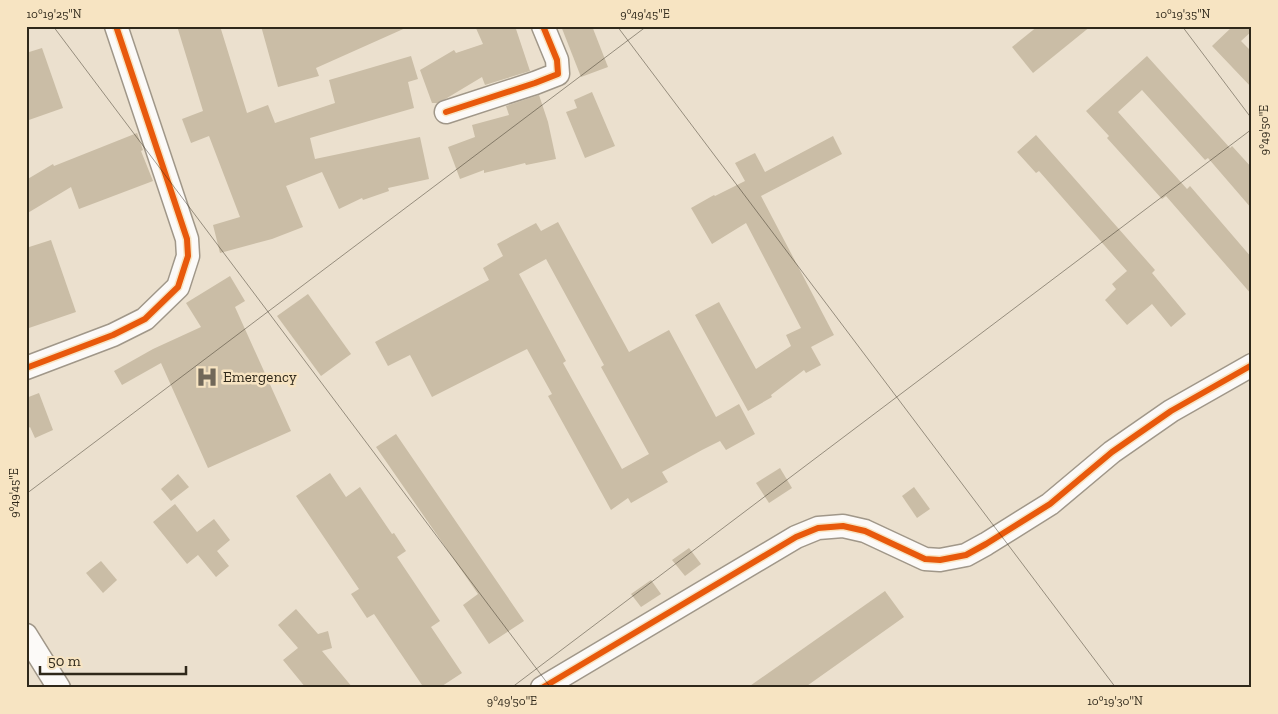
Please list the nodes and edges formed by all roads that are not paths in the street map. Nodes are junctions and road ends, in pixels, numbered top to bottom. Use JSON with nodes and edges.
{"nodes":[{"id":1,"x":116,"y":26,"type":"edge"},
{"id":2,"x":543,"y":26,"type":"edge"},
{"id":3,"x":446,"y":112,"type":"dead end"},
{"id":4,"x":1252,"y":365,"type":"edge"},
{"id":5,"x":26,"y":368,"type":"edge"},
{"id":6,"x":26,"y":635,"type":"edge"},
{"id":7,"x":59,"y":688,"type":"edge"},
{"id":8,"x":542,"y":688,"type":"edge"}],
"edges":[{"from":1,"to":5,"type":"street"},
{"from":2,"to":3,"type":"street"},
{"from":4,"to":8,"type":"street"},
{"from":6,"to":7,"type":"street"}]}
